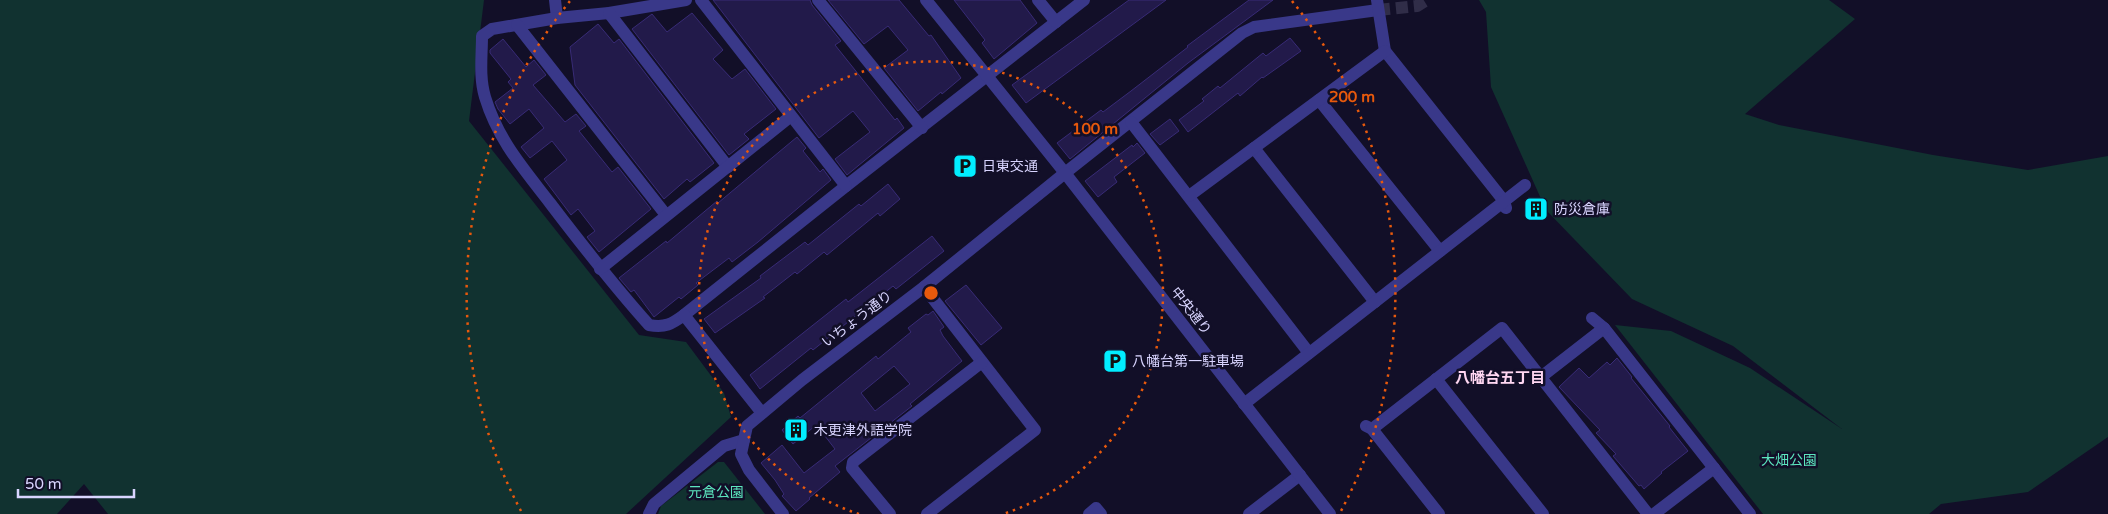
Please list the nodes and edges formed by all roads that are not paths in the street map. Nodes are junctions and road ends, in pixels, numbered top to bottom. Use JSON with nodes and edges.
{"nodes":[{"id":1,"x":555,"y":0,"type":"edge"},
{"id":2,"x":686,"y":0,"type":"edge"},
{"id":3,"x":702,"y":0,"type":"edge"},
{"id":4,"x":818,"y":0,"type":"edge"},
{"id":5,"x":926,"y":0,"type":"edge"},
{"id":6,"x":1038,"y":0,"type":"edge"},
{"id":7,"x":1084,"y":0,"type":"edge"},
{"id":8,"x":1378,"y":5,"type":"edge"},
{"id":9,"x":609,"y":13,"type":"junction"},
{"id":10,"x":557,"y":18,"type":"junction"},
{"id":11,"x":1056,"y":22,"type":"junction"},
{"id":12,"x":517,"y":25,"type":"junction"},
{"id":13,"x":1386,"y":50,"type":"junction"},
{"id":14,"x":988,"y":76,"type":"junction"},
{"id":15,"x":1319,"y":100,"type":"junction"},
{"id":16,"x":791,"y":116,"type":"junction"},
{"id":17,"x":1130,"y":122,"type":"junction"},
{"id":18,"x":922,"y":128,"type":"junction"},
{"id":19,"x":1254,"y":148,"type":"junction"},
{"id":20,"x":728,"y":167,"type":"junction"},
{"id":21,"x":1065,"y":173,"type":"junction"},
{"id":22,"x":1525,"y":185,"type":"dead end"},
{"id":23,"x":846,"y":186,"type":"junction"},
{"id":24,"x":1189,"y":196,"type":"junction"},
{"id":25,"x":1505,"y":205,"type":"junction"},
{"id":26,"x":666,"y":215,"type":"junction"},
{"id":27,"x":1440,"y":251,"type":"junction"},
{"id":28,"x":600,"y":269,"type":"junction"},
{"id":29,"x":924,"y":287,"type":"junction"},
{"id":30,"x":1375,"y":302,"type":"junction"},
{"id":31,"x":684,"y":315,"type":"junction"},
{"id":32,"x":1592,"y":318,"type":"dead end"},
{"id":33,"x":1604,"y":328,"type":"junction"},
{"id":34,"x":1309,"y":353,"type":"junction"},
{"id":35,"x":982,"y":362,"type":"junction"},
{"id":36,"x":1541,"y":377,"type":"junction"},
{"id":37,"x":1436,"y":379,"type":"junction"},
{"id":38,"x":1244,"y":404,"type":"junction"},
{"id":39,"x":762,"y":413,"type":"junction"},
{"id":40,"x":744,"y":440,"type":"junction"},
{"id":41,"x":1714,"y":468,"type":"junction"},
{"id":42,"x":1300,"y":476,"type":"junction"},
{"id":43,"x":649,"y":514,"type":"edge"},
{"id":44,"x":782,"y":514,"type":"edge"},
{"id":45,"x":890,"y":514,"type":"edge"},
{"id":46,"x":927,"y":514,"type":"edge"},
{"id":47,"x":1089,"y":514,"type":"edge"},
{"id":48,"x":1101,"y":514,"type":"edge"},
{"id":49,"x":1249,"y":514,"type":"edge"},
{"id":50,"x":1330,"y":514,"type":"edge"},
{"id":51,"x":1439,"y":514,"type":"edge"},
{"id":52,"x":1542,"y":514,"type":"edge"},
{"id":53,"x":1648,"y":514,"type":"edge"},
{"id":54,"x":1654,"y":514,"type":"edge"},
{"id":55,"x":1750,"y":514,"type":"edge"}],
"edges":[{"from":1,"to":10,"type":"street"},
{"from":2,"to":9,"type":"street"},
{"from":3,"to":16,"type":"street"},
{"from":4,"to":18,"type":"street"},
{"from":5,"to":14,"type":"street","name":"中央通り"},
{"from":6,"to":11,"type":"street"},
{"from":7,"to":11,"type":"street"},
{"from":8,"to":13,"type":"street"},
{"from":8,"to":17,"type":"street","name":"いちょう通り"},
{"from":9,"to":10,"type":"street"},
{"from":9,"to":20,"type":"street"},
{"from":10,"to":12,"type":"street"},
{"from":11,"to":14,"type":"street"},
{"from":12,"to":26,"type":"street"},
{"from":12,"to":28,"type":"street"},
{"from":13,"to":15,"type":"street"},
{"from":13,"to":25,"type":"street"},
{"from":14,"to":18,"type":"street"},
{"from":14,"to":21,"type":"street","name":"中央通り"},
{"from":15,"to":19,"type":"street"},
{"from":15,"to":27,"type":"street"},
{"from":16,"to":20,"type":"street"},
{"from":16,"to":23,"type":"street"},
{"from":17,"to":21,"type":"street","name":"いちょう通り"},
{"from":17,"to":24,"type":"street"},
{"from":18,"to":23,"type":"street"},
{"from":19,"to":24,"type":"street"},
{"from":19,"to":30,"type":"street"},
{"from":20,"to":26,"type":"street"},
{"from":21,"to":29,"type":"street","name":"いちょう通り"},
{"from":21,"to":38,"type":"street","name":"中央通り"},
{"from":22,"to":25,"type":"street"},
{"from":23,"to":31,"type":"street"},
{"from":24,"to":34,"type":"street"},
{"from":25,"to":27,"type":"street"},
{"from":26,"to":28,"type":"street"},
{"from":27,"to":30,"type":"street"},
{"from":28,"to":31,"type":"street"},
{"from":29,"to":35,"type":"street"},
{"from":29,"to":39,"type":"street","name":"いちょう通り"},
{"from":30,"to":34,"type":"street"},
{"from":31,"to":39,"type":"street"},
{"from":32,"to":33,"type":"street"},
{"from":33,"to":36,"type":"street"},
{"from":33,"to":41,"type":"street"},
{"from":34,"to":38,"type":"street"},
{"from":35,"to":45,"type":"street"},
{"from":35,"to":46,"type":"street"},
{"from":36,"to":37,"type":"street"},
{"from":36,"to":53,"type":"street"},
{"from":37,"to":51,"type":"street"},
{"from":37,"to":52,"type":"street"},
{"from":38,"to":42,"type":"street","name":"中央通り"},
{"from":39,"to":40,"type":"street","name":"いちょう通り"},
{"from":40,"to":43,"type":"street"},
{"from":40,"to":44,"type":"street"},
{"from":41,"to":54,"type":"street"},
{"from":41,"to":55,"type":"street"},
{"from":42,"to":49,"type":"street"},
{"from":42,"to":50,"type":"street","name":"中央通り"},
{"from":47,"to":48,"type":"street"}]}
